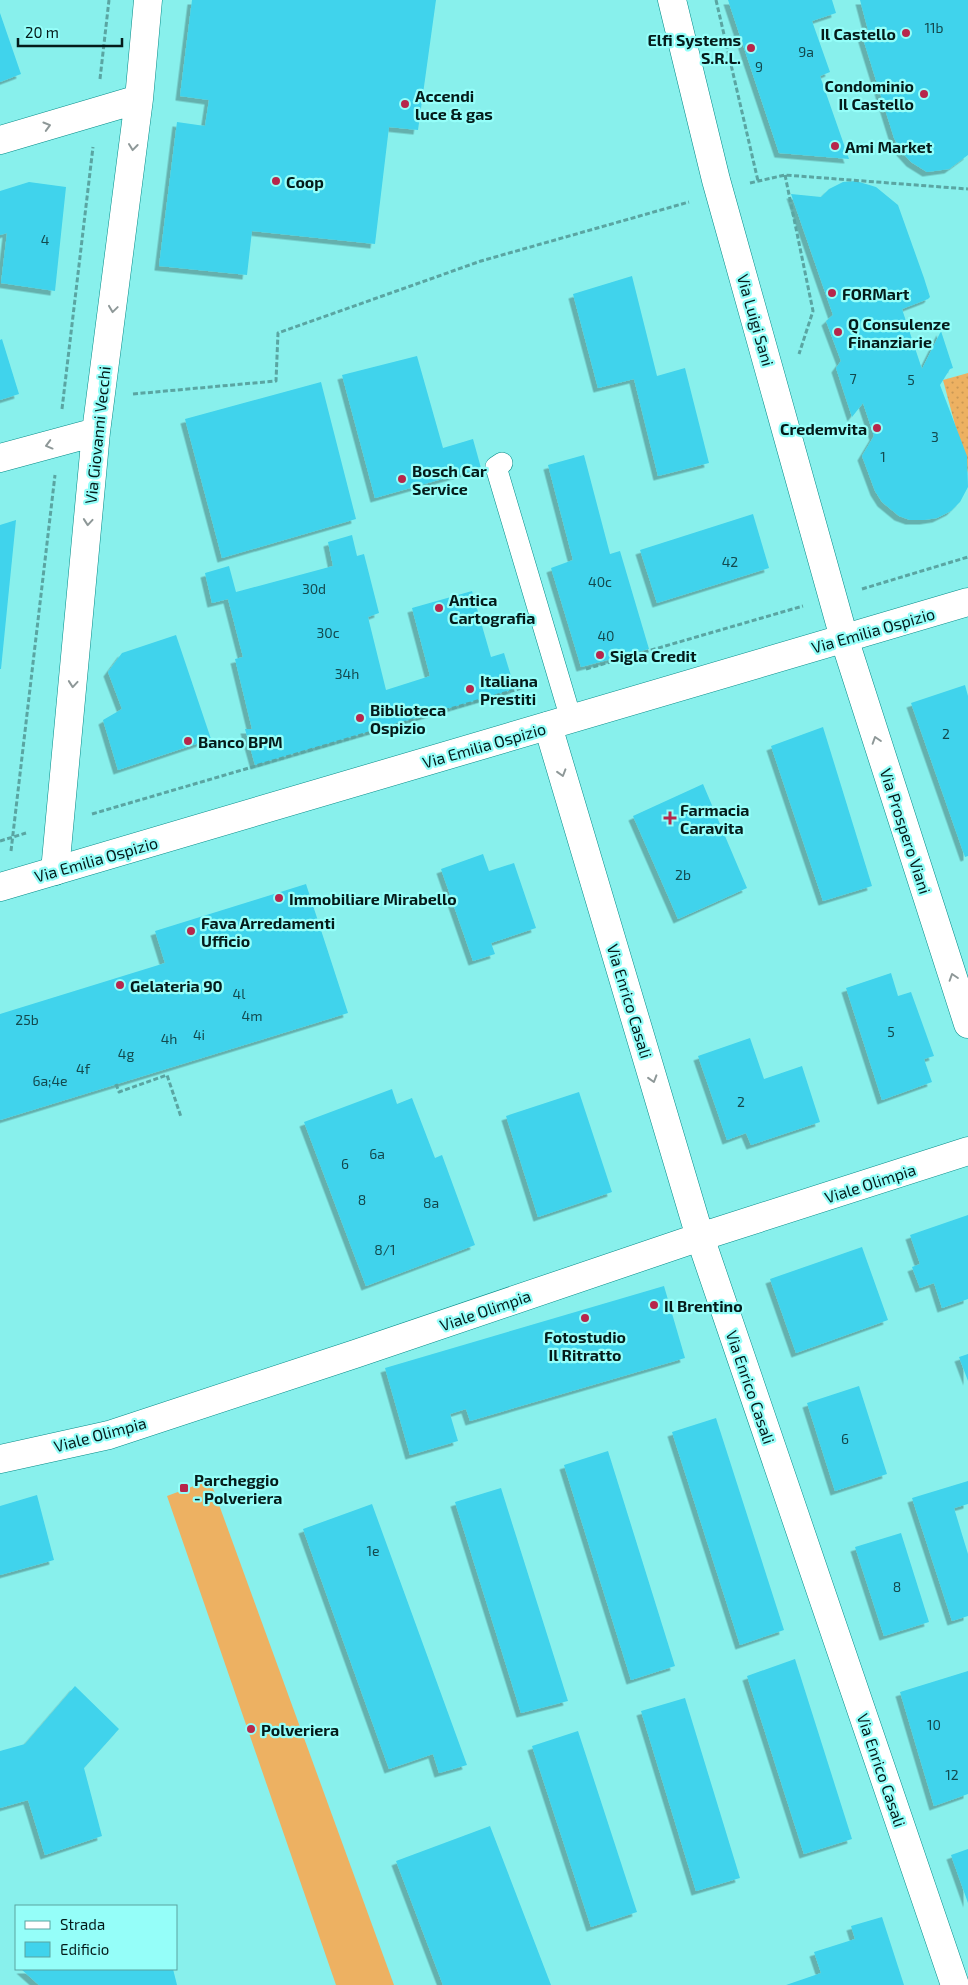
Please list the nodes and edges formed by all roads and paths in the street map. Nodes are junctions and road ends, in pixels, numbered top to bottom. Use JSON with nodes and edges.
{"nodes":[{"id":1,"x":148,"y":0,"type":"edge"},
{"id":2,"x":672,"y":0,"type":"edge"},
{"id":3,"x":716,"y":0,"type":"edge"},
{"id":4,"x":139,"y":99,"type":"junction"},
{"id":5,"x":0,"y":140,"type":"edge"},
{"id":6,"x":785,"y":175,"type":"junction"},
{"id":7,"x":758,"y":181,"type":"junction"},
{"id":8,"x":968,"y":189,"type":"edge"},
{"id":9,"x":720,"y":193,"type":"junction"},
{"id":10,"x":801,"y":362,"type":"dead end"},
{"id":11,"x":101,"y":397,"type":"junction"},
{"id":12,"x":63,"y":400,"type":"dead end"},
{"id":13,"x":96,"y":432,"type":"junction"},
{"id":14,"x":0,"y":458,"type":"edge"},
{"id":15,"x":502,"y":462,"type":"dead end"},
{"id":16,"x":968,"y":557,"type":"edge"},
{"id":17,"x":833,"y":597,"type":"junction"},
{"id":18,"x":968,"y":602,"type":"edge"},
{"id":19,"x":844,"y":638,"type":"junction"},
{"id":20,"x":558,"y":678,"type":"junction"},
{"id":21,"x":560,"y":722,"type":"junction"},
{"id":22,"x":59,"y":824,"type":"junction"},
{"id":23,"x":0,"y":841,"type":"edge"},
{"id":24,"x":55,"y":871,"type":"junction"},
{"id":25,"x":0,"y":887,"type":"edge"},
{"id":26,"x":968,"y":1024,"type":"edge"},
{"id":27,"x":116,"y":1084,"type":"dead end"},
{"id":28,"x":181,"y":1117,"type":"dead end"},
{"id":29,"x":968,"y":1151,"type":"edge"},
{"id":30,"x":700,"y":1238,"type":"junction"},
{"id":31,"x":0,"y":1458,"type":"edge"},
{"id":32,"x":955,"y":1985,"type":"edge"}],
"edges":[{"from":1,"to":4,"type":"street","name":"Via Giovanni Vecchi"},
{"from":2,"to":9,"type":"street","name":"Via Luigi Sani"},
{"from":3,"to":7,"type":"path"},
{"from":5,"to":4,"type":"street","one_way":true},
{"from":4,"to":11,"type":"street","name":"Via Giovanni Vecchi","one_way":true},
{"from":6,"to":7,"type":"path"},
{"from":6,"to":8,"type":"path"},
{"from":6,"to":10,"type":"path"},
{"from":7,"to":9,"type":"path"},
{"from":9,"to":11,"type":"path"},
{"from":9,"to":17,"type":"street","name":"Via Luigi Sani"},
{"from":11,"to":12,"type":"path"},
{"from":11,"to":13,"type":"street","name":"Via Giovanni Vecchi"},
{"from":13,"to":14,"type":"street","one_way":true},
{"from":13,"to":22,"type":"street","name":"Via Giovanni Vecchi","one_way":true},
{"from":15,"to":20,"type":"lane"},
{"from":16,"to":17,"type":"path"},
{"from":17,"to":19,"type":"street","name":"Via Luigi Sani"},
{"from":17,"to":20,"type":"path"},
{"from":18,"to":19,"type":"street","name":"Via Emilia Ospizio"},
{"from":19,"to":21,"type":"street","name":"Via Emilia Ospizio"},
{"from":26,"to":19,"type":"street","name":"Via Prospero Viani","one_way":true},
{"from":20,"to":21,"type":"lane"},
{"from":20,"to":22,"type":"path"},
{"from":21,"to":24,"type":"street","name":"Via Emilia Ospizio"},
{"from":21,"to":30,"type":"street","name":"Via Enrico Casali","one_way":true},
{"from":22,"to":23,"type":"path"},
{"from":22,"to":24,"type":"street","name":"Via Giovanni Vecchi"},
{"from":24,"to":25,"type":"street","name":"Via Emilia Ospizio"},
{"from":27,"to":28,"type":"path"},
{"from":29,"to":30,"type":"street","name":"Viale Olimpia"},
{"from":30,"to":31,"type":"street","name":"Viale Olimpia"},
{"from":30,"to":32,"type":"street","name":"Via Enrico Casali"}]}
